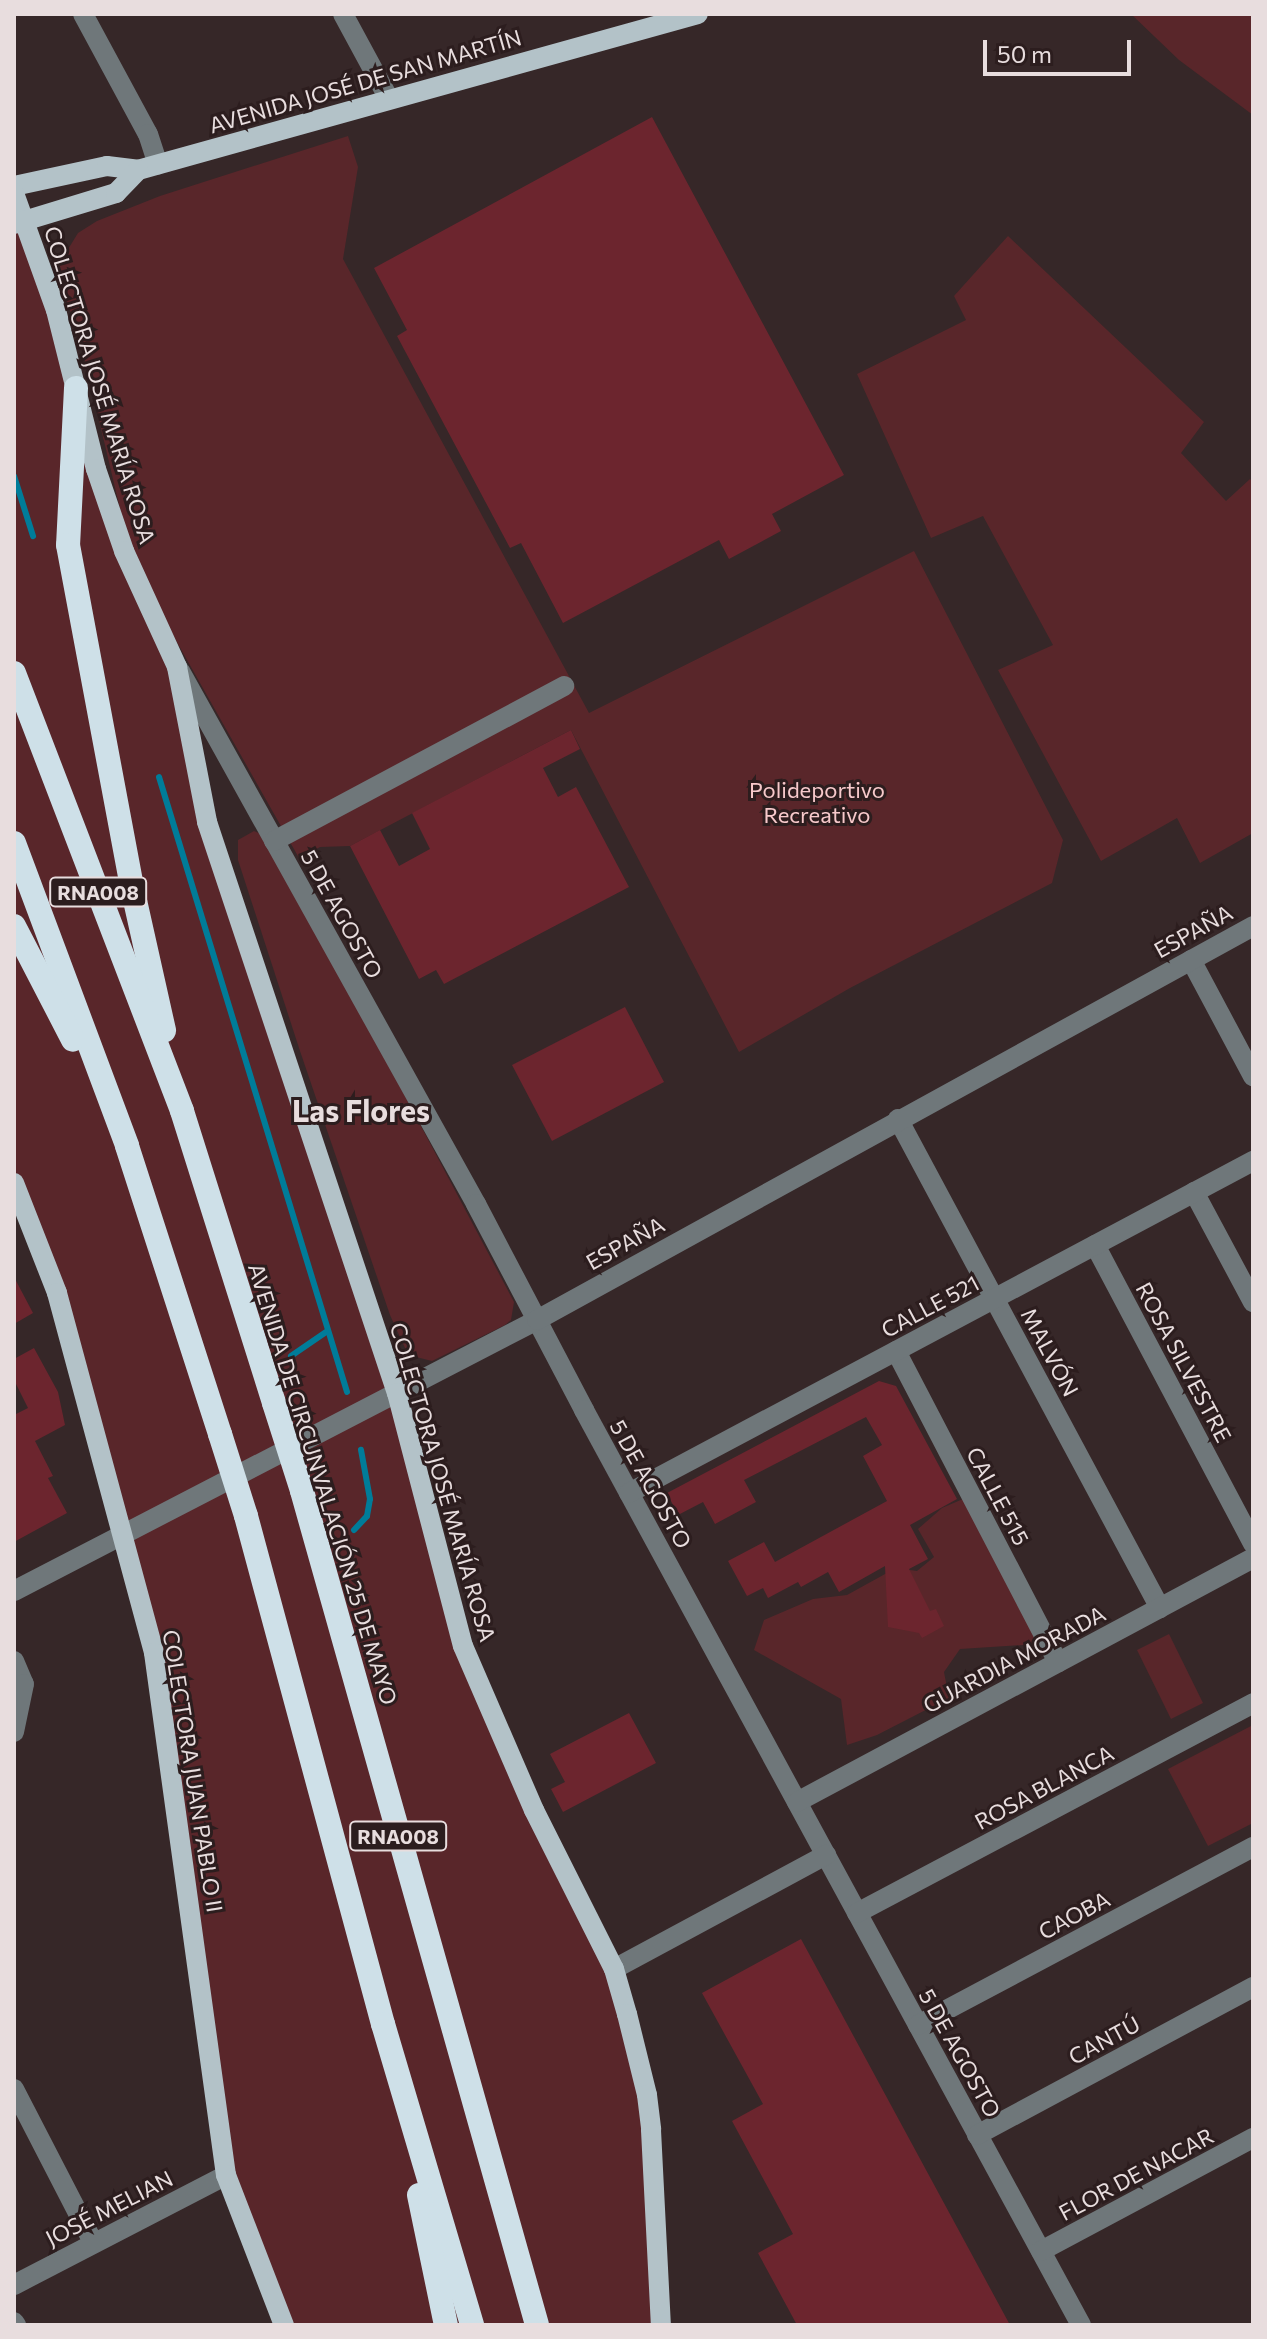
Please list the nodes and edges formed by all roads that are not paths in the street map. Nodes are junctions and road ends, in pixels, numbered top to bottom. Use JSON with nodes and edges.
{"nodes":[{"id":1,"x":83,"y":14,"type":"edge"},
{"id":2,"x":343,"y":14,"type":"edge"},
{"id":3,"x":698,"y":14,"type":"edge"},
{"id":4,"x":389,"y":99,"type":"junction"},
{"id":5,"x":148,"y":167,"type":"junction"},
{"id":6,"x":14,"y":186,"type":"edge"},
{"id":7,"x":14,"y":193,"type":"edge"},
{"id":8,"x":19,"y":222,"type":"edge"},
{"id":9,"x":76,"y":388,"type":"junction"},
{"id":10,"x":177,"y":667,"type":"junction"},
{"id":11,"x":14,"y":673,"type":"edge"},
{"id":12,"x":564,"y":686,"type":"dead end"},
{"id":13,"x":274,"y":841,"type":"junction"},
{"id":14,"x":14,"y":843,"type":"edge"},
{"id":15,"x":14,"y":926,"type":"edge"},
{"id":16,"x":1253,"y":926,"type":"edge"},
{"id":17,"x":1191,"y":960,"type":"junction"},
{"id":18,"x":1253,"y":1076,"type":"edge"},
{"id":19,"x":182,"y":1111,"type":"junction"},
{"id":20,"x":898,"y":1119,"type":"junction"},
{"id":21,"x":127,"y":1146,"type":"junction"},
{"id":22,"x":1253,"y":1161,"type":"edge"},
{"id":23,"x":14,"y":1183,"type":"edge"},
{"id":24,"x":1194,"y":1192,"type":"junction"},
{"id":25,"x":1095,"y":1245,"type":"junction"},
{"id":26,"x":994,"y":1299,"type":"junction"},
{"id":27,"x":1253,"y":1302,"type":"edge"},
{"id":28,"x":537,"y":1320,"type":"junction"},
{"id":29,"x":896,"y":1351,"type":"junction"},
{"id":30,"x":397,"y":1393,"type":"junction"},
{"id":31,"x":629,"y":1493,"type":"junction"},
{"id":32,"x":122,"y":1532,"type":"junction"},
{"id":33,"x":1253,"y":1544,"type":"edge"},
{"id":34,"x":1253,"y":1558,"type":"edge"},
{"id":35,"x":14,"y":1591,"type":"edge"},
{"id":36,"x":1160,"y":1608,"type":"junction"},
{"id":37,"x":14,"y":1661,"type":"edge"},
{"id":38,"x":1058,"y":1662,"type":"junction"},
{"id":39,"x":1253,"y":1703,"type":"edge"},
{"id":40,"x":14,"y":1732,"type":"edge"},
{"id":41,"x":797,"y":1802,"type":"junction"},
{"id":42,"x":1253,"y":1847,"type":"edge"},
{"id":43,"x":826,"y":1855,"type":"junction"},
{"id":44,"x":857,"y":1913,"type":"junction"},
{"id":45,"x":614,"y":1969,"type":"junction"},
{"id":46,"x":1253,"y":1987,"type":"edge"},
{"id":47,"x":383,"y":2024,"type":"junction"},
{"id":48,"x":918,"y":2025,"type":"junction"},
{"id":49,"x":14,"y":2089,"type":"edge"},
{"id":50,"x":977,"y":2135,"type":"junction"},
{"id":51,"x":1253,"y":2138,"type":"edge"},
{"id":52,"x":226,"y":2175,"type":"junction"},
{"id":53,"x":93,"y":2242,"type":"junction"},
{"id":54,"x":1041,"y":2251,"type":"junction"},
{"id":55,"x":14,"y":2285,"type":"edge"},
{"id":56,"x":284,"y":2325,"type":"edge"},
{"id":57,"x":446,"y":2325,"type":"edge"},
{"id":58,"x":472,"y":2325,"type":"edge"},
{"id":59,"x":537,"y":2325,"type":"edge"},
{"id":60,"x":661,"y":2325,"type":"edge"},
{"id":61,"x":1081,"y":2325,"type":"edge"}],
"edges":[{"from":1,"to":5,"type":"street"},
{"from":2,"to":4,"type":"street"},
{"from":3,"to":4,"type":"main road","name":"AVENIDA JOSÉ DE SAN MARTÍN"},
{"from":4,"to":5,"type":"main road","name":"AVENIDA JOSÉ DE SAN MARTÍN"},
{"from":5,"to":6,"type":"main road","name":"AVENIDA JOSÉ DE SAN MARTÍN"},
{"from":5,"to":8,"type":"main road","name":"AVENIDA JOSÉ DE SAN MARTÍN"},
{"from":7,"to":8,"type":"main road","name":"COLECTORA JOSÉ MARÍA ROSA"},
{"from":8,"to":9,"type":"main road","name":"COLECTORA JOSÉ MARÍA ROSA"},
{"from":9,"to":10,"type":"main road","name":"COLECTORA JOSÉ MARÍA ROSA"},
{"from":9,"to":19,"type":"highway"},
{"from":10,"to":13,"type":"street","name":"5 DE AGOSTO"},
{"from":10,"to":30,"type":"main road","name":"COLECTORA JOSÉ MARÍA ROSA"},
{"from":11,"to":19,"type":"highway","name":"AVENIDA DE CIRCUNVALACIÓN 25 DE MAYO","number":"RNA008"},
{"from":12,"to":13,"type":"street"},
{"from":13,"to":28,"type":"street","name":"5 DE AGOSTO"},
{"from":14,"to":21,"type":"highway","number":"RNA008"},
{"from":15,"to":21,"type":"highway"},
{"from":16,"to":17,"type":"street","name":"ESPAÑA"},
{"from":17,"to":18,"type":"street"},
{"from":17,"to":20,"type":"street","name":"ESPAÑA"},
{"from":19,"to":59,"type":"highway","name":"AVENIDA DE CIRCUNVALACIÓN 25 DE MAYO","number":"RNA008","bridge":true},
{"from":20,"to":26,"type":"street","name":"MALVÓN"},
{"from":20,"to":28,"type":"street","name":"ESPAÑA"},
{"from":21,"to":47,"type":"highway","number":"RNA008","bridge":true},
{"from":22,"to":24,"type":"street","name":"CALLE 521"},
{"from":23,"to":32,"type":"main road","name":"COLECTORA JUAN PABLO II"},
{"from":24,"to":25,"type":"street","name":"CALLE 521"},
{"from":24,"to":27,"type":"street"},
{"from":25,"to":26,"type":"street","name":"CALLE 521"},
{"from":25,"to":33,"type":"street","name":"ROSA SILVESTRE"},
{"from":26,"to":29,"type":"street","name":"CALLE 521"},
{"from":26,"to":36,"type":"street","name":"MALVÓN"},
{"from":28,"to":30,"type":"street","name":"ESPAÑA"},
{"from":28,"to":31,"type":"street","name":"5 DE AGOSTO"},
{"from":29,"to":31,"type":"street","name":"CALLE 521"},
{"from":29,"to":38,"type":"street","name":"CALLE 515"},
{"from":30,"to":32,"type":"street","name":"ESPAÑA"},
{"from":30,"to":45,"type":"main road","name":"COLECTORA JOSÉ MARÍA ROSA"},
{"from":31,"to":41,"type":"street","name":"5 DE AGOSTO"},
{"from":32,"to":35,"type":"street","name":"ESPAÑA"},
{"from":32,"to":52,"type":"main road","name":"COLECTORA JUAN PABLO II"},
{"from":34,"to":36,"type":"street","name":"GUARDIA MORADA"},
{"from":36,"to":38,"type":"street","name":"GUARDIA MORADA"},
{"from":37,"to":40,"type":"street"},
{"from":38,"to":41,"type":"street","name":"GUARDIA MORADA"},
{"from":39,"to":44,"type":"street","name":"ROSA BLANCA"},
{"from":41,"to":43,"type":"street","name":"5 DE AGOSTO"},
{"from":42,"to":48,"type":"street","name":"CAOBA"},
{"from":43,"to":44,"type":"street","name":"5 DE AGOSTO"},
{"from":43,"to":45,"type":"street"},
{"from":44,"to":48,"type":"street","name":"5 DE AGOSTO"},
{"from":45,"to":60,"type":"main road","name":"COLECTORA JOSÉ MARÍA ROSA"},
{"from":46,"to":50,"type":"street","name":"CANTÚ"},
{"from":47,"to":57,"type":"highway"},
{"from":47,"to":58,"type":"highway","number":"RNA008"},
{"from":48,"to":50,"type":"street","name":"5 DE AGOSTO"},
{"from":49,"to":53,"type":"street"},
{"from":50,"to":54,"type":"street","name":"5 DE AGOSTO"},
{"from":51,"to":54,"type":"street","name":"FLOR DE NACAR"},
{"from":52,"to":53,"type":"street","name":"JOSÉ MELIAN"},
{"from":52,"to":56,"type":"main road","name":"COLECTORA JUAN PABLO II"},
{"from":53,"to":55,"type":"street","name":"JOSÉ MELIAN"},
{"from":54,"to":61,"type":"street","name":"5 DE AGOSTO"}]}
